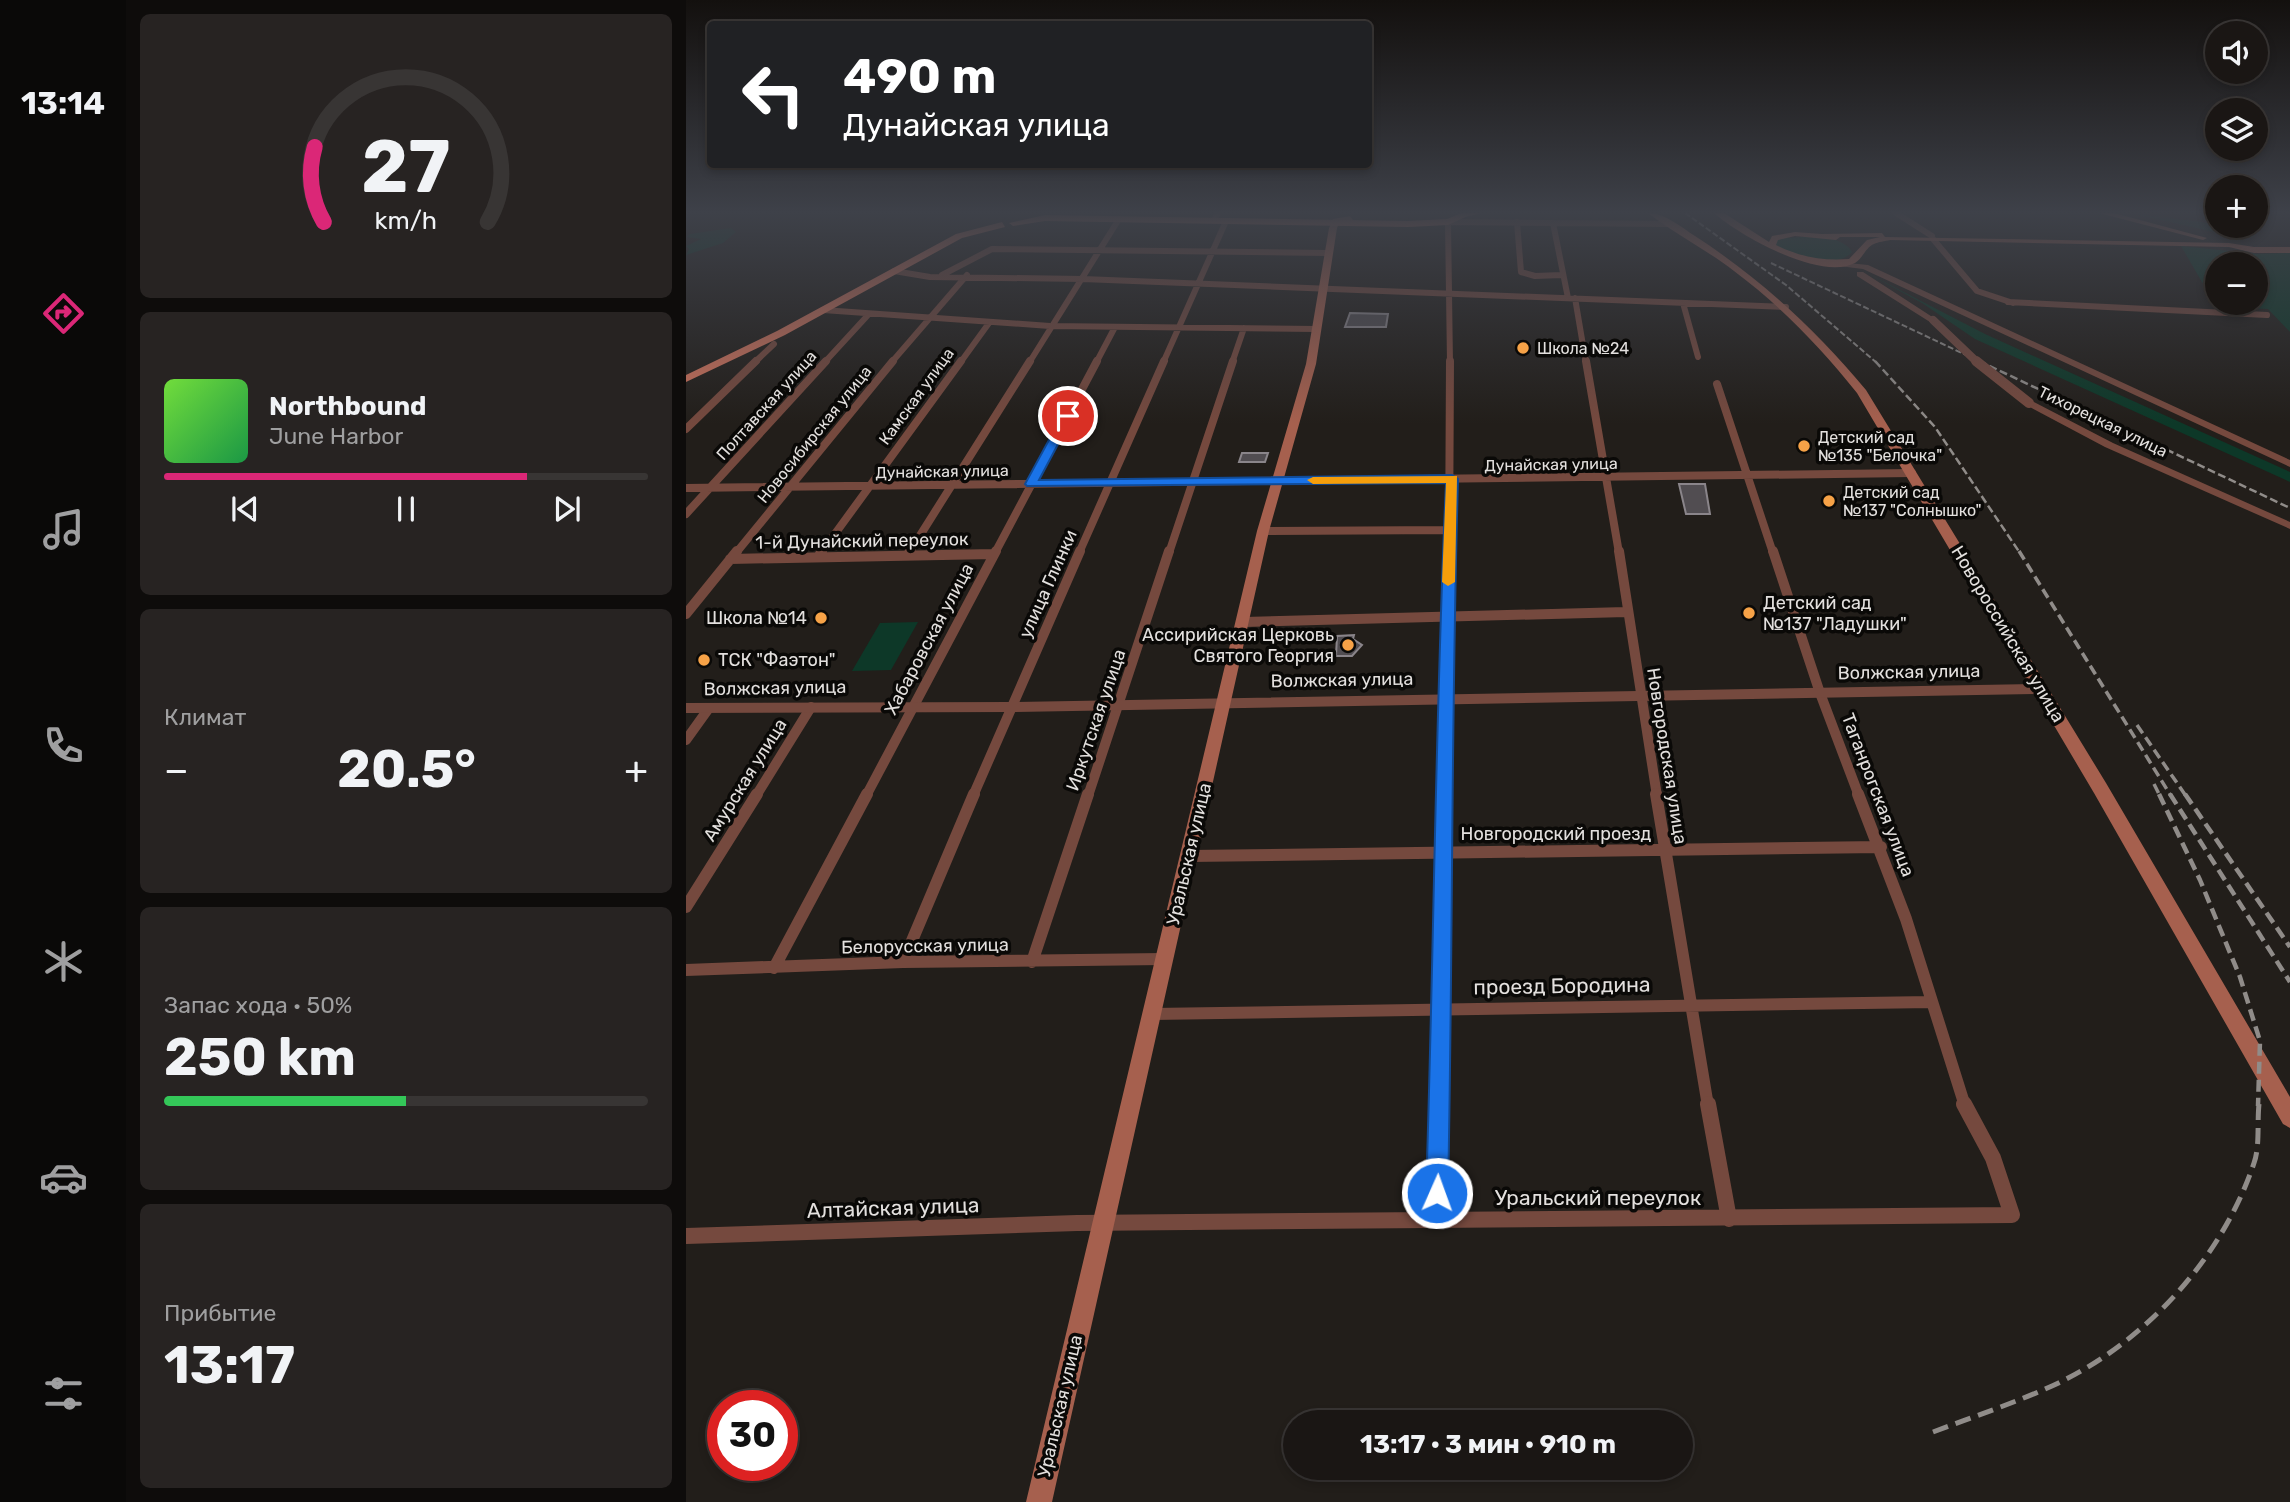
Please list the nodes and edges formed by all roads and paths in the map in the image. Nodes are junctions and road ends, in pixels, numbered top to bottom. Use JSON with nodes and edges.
{"nodes":[{"id":1,"x":864,"y":283,"type":"edge"},
{"id":2,"x":872,"y":283,"type":"edge"},
{"id":3,"x":960,"y":283,"type":"edge"},
{"id":4,"x":1080,"y":283,"type":"edge"},
{"id":5,"x":1177,"y":283,"type":"edge"},
{"id":6,"x":1322,"y":283,"type":"edge"},
{"id":7,"x":1451,"y":283,"type":"edge"},
{"id":8,"x":1565,"y":283,"type":"edge"},
{"id":9,"x":1753,"y":283,"type":"edge"},
{"id":10,"x":1870,"y":283,"type":"edge"},
{"id":11,"x":1875,"y":283,"type":"edge"},
{"id":12,"x":1901,"y":283,"type":"edge"},
{"id":13,"x":1971,"y":283,"type":"edge"},
{"id":14,"x":1198,"y":284,"type":"junction"},
{"id":15,"x":1321,"y":289,"type":"junction"},
{"id":16,"x":1887,"y":290,"type":"junction"},
{"id":17,"x":1451,"y":294,"type":"junction"},
{"id":18,"x":1571,"y":298,"type":"junction"},
{"id":19,"x":2008,"y":302,"type":"junction"},
{"id":20,"x":1683,"y":303,"type":"junction"},
{"id":21,"x":2030,"y":304,"type":"dead end"},
{"id":22,"x":1786,"y":307,"type":"junction"},
{"id":23,"x":823,"y":310,"type":"junction"},
{"id":24,"x":2205,"y":312,"type":"edge"},
{"id":25,"x":867,"y":315,"type":"junction"},
{"id":26,"x":927,"y":319,"type":"junction"},
{"id":27,"x":989,"y":323,"type":"junction"},
{"id":28,"x":1050,"y":326,"type":"junction"},
{"id":29,"x":1115,"y":327,"type":"junction"},
{"id":30,"x":1178,"y":328,"type":"junction"},
{"id":31,"x":1244,"y":328,"type":"junction"},
{"id":32,"x":1317,"y":329,"type":"junction"},
{"id":33,"x":774,"y":344,"type":"dead end"},
{"id":34,"x":1698,"y":357,"type":"dead end"},
{"id":35,"x":686,"y":376,"type":"edge"},
{"id":36,"x":1717,"y":384,"type":"dead end"},
{"id":37,"x":686,"y":429,"type":"edge"},
{"id":38,"x":2290,"y":464,"type":"edge"},
{"id":39,"x":1912,"y":473,"type":"junction"},
{"id":40,"x":1746,"y":476,"type":"junction"},
{"id":41,"x":1604,"y":477,"type":"junction"},
{"id":42,"x":1452,"y":479,"type":"junction"},
{"id":43,"x":1277,"y":481,"type":"junction"},
{"id":44,"x":1193,"y":482,"type":"junction"},
{"id":45,"x":1110,"y":483,"type":"junction"},
{"id":46,"x":1031,"y":484,"type":"junction"},
{"id":47,"x":952,"y":485,"type":"junction"},
{"id":48,"x":870,"y":486,"type":"junction"},
{"id":49,"x":789,"y":487,"type":"junction"},
{"id":50,"x":686,"y":488,"type":"edge"},
{"id":51,"x":710,"y":488,"type":"junction"},
{"id":52,"x":686,"y":513,"type":"edge"},
{"id":53,"x":2290,"y":526,"type":"edge"},
{"id":54,"x":1450,"y":530,"type":"junction"},
{"id":55,"x":1263,"y":531,"type":"junction"},
{"id":56,"x":994,"y":554,"type":"junction"},
{"id":57,"x":908,"y":555,"type":"junction"},
{"id":58,"x":818,"y":557,"type":"junction"},
{"id":59,"x":730,"y":559,"type":"junction"},
{"id":60,"x":1626,"y":612,"type":"junction"},
{"id":61,"x":686,"y":614,"type":"edge"},
{"id":62,"x":1447,"y":617,"type":"junction"},
{"id":63,"x":1244,"y":622,"type":"junction"},
{"id":64,"x":2041,"y":689,"type":"junction"},
{"id":65,"x":1820,"y":693,"type":"junction"},
{"id":66,"x":1640,"y":695,"type":"junction"},
{"id":67,"x":1444,"y":698,"type":"junction"},
{"id":68,"x":1225,"y":702,"type":"junction"},
{"id":69,"x":1118,"y":705,"type":"junction"},
{"id":70,"x":914,"y":706,"type":"junction"},
{"id":71,"x":811,"y":707,"type":"junction"},
{"id":72,"x":1010,"y":707,"type":"junction"},
{"id":73,"x":686,"y":708,"type":"edge"},
{"id":74,"x":709,"y":708,"type":"junction"},
{"id":75,"x":686,"y":740,"type":"edge"},
{"id":76,"x":1881,"y":847,"type":"junction"},
{"id":77,"x":1443,"y":852,"type":"junction"},
{"id":78,"x":1664,"y":852,"type":"junction"},
{"id":79,"x":1189,"y":856,"type":"junction"},
{"id":80,"x":686,"y":907,"type":"edge"},
{"id":81,"x":1164,"y":959,"type":"junction"},
{"id":82,"x":903,"y":962,"type":"junction"},
{"id":83,"x":1032,"y":962,"type":"junction"},
{"id":84,"x":774,"y":968,"type":"junction"},
{"id":85,"x":686,"y":970,"type":"edge"},
{"id":86,"x":1931,"y":1002,"type":"junction"},
{"id":87,"x":1689,"y":1005,"type":"junction"},
{"id":88,"x":1442,"y":1008,"type":"junction"},
{"id":89,"x":1152,"y":1013,"type":"junction"},
{"id":90,"x":2290,"y":1117,"type":"edge"},
{"id":91,"x":2012,"y":1215,"type":"joint"},
{"id":92,"x":1436,"y":1219,"type":"junction"},
{"id":93,"x":1729,"y":1219,"type":"junction"},
{"id":94,"x":1101,"y":1225,"type":"junction"},
{"id":95,"x":686,"y":1236,"type":"edge"},
{"id":96,"x":1038,"y":1502,"type":"edge"}],
"edges":[{"from":1,"to":35,"type":"main road"},
{"from":2,"to":23,"type":"main road"},
{"from":3,"to":26,"type":"street","name":"Новосибирская улица"},
{"from":4,"to":28,"type":"street"},
{"from":5,"to":14,"type":"street"},
{"from":6,"to":15,"type":"main road","name":"Уральская улица"},
{"from":7,"to":17,"type":"street"},
{"from":8,"to":18,"type":"street","name":"Новгородская улица"},
{"from":9,"to":22,"type":"main road","name":"Новороссийская улица"},
{"from":10,"to":16,"type":"street","name":"Тихорецкая улица"},
{"from":11,"to":16,"type":"street","name":"Тихорецкая улица"},
{"from":12,"to":38,"type":"street"},
{"from":13,"to":19,"type":"street"},
{"from":14,"to":15,"type":"street"},
{"from":14,"to":30,"type":"street","name":"улица Глинки"},
{"from":15,"to":17,"type":"street"},
{"from":15,"to":32,"type":"main road","name":"Уральская улица"},
{"from":16,"to":53,"type":"street","name":"Тихорецкая улица","bridge":true},
{"from":17,"to":18,"type":"street"},
{"from":17,"to":42,"type":"street"},
{"from":18,"to":20,"type":"street"},
{"from":18,"to":41,"type":"street","name":"Новгородская улица"},
{"from":19,"to":21,"type":"street"},
{"from":19,"to":24,"type":"street"},
{"from":20,"to":22,"type":"street"},
{"from":20,"to":34,"type":"street"},
{"from":22,"to":39,"type":"main road","name":"Новороссийская улица"},
{"from":23,"to":25,"type":"street"},
{"from":23,"to":35,"type":"main road"},
{"from":25,"to":26,"type":"street"},
{"from":25,"to":51,"type":"street","name":"Полтавская улица"},
{"from":26,"to":27,"type":"street"},
{"from":26,"to":49,"type":"street","name":"Новосибирская улица"},
{"from":27,"to":28,"type":"street"},
{"from":27,"to":48,"type":"street","name":"Камская улица"},
{"from":28,"to":29,"type":"street"},
{"from":28,"to":47,"type":"street"},
{"from":29,"to":30,"type":"street"},
{"from":29,"to":46,"type":"street","name":"Хабаровская улица"},
{"from":30,"to":31,"type":"street"},
{"from":30,"to":45,"type":"street","name":"улица Глинки"},
{"from":31,"to":32,"type":"street"},
{"from":31,"to":44,"type":"street","name":"Иркутская улица"},
{"from":32,"to":43,"type":"main road","name":"Уральская улица"},
{"from":33,"to":37,"type":"street"},
{"from":36,"to":40,"type":"street","name":"Таганрогская улица"},
{"from":39,"to":40,"type":"street","name":"Дунайская улица"},
{"from":39,"to":64,"type":"main road","name":"Новороссийская улица"},
{"from":40,"to":41,"type":"street","name":"Дунайская улица"},
{"from":40,"to":65,"type":"street","name":"Таганрогская улица"},
{"from":41,"to":42,"type":"street","name":"Дунайская улица"},
{"from":41,"to":60,"type":"street","name":"Новгородская улица"},
{"from":42,"to":43,"type":"street","name":"Дунайская улица"},
{"from":42,"to":54,"type":"street"},
{"from":43,"to":44,"type":"street","name":"Дунайская улица"},
{"from":43,"to":55,"type":"main road","name":"Уральская улица"},
{"from":44,"to":45,"type":"street","name":"Дунайская улица"},
{"from":44,"to":69,"type":"street","name":"Иркутская улица"},
{"from":45,"to":46,"type":"street","name":"Дунайская улица"},
{"from":45,"to":72,"type":"street","name":"улица Глинки"},
{"from":46,"to":47,"type":"street","name":"Дунайская улица"},
{"from":46,"to":56,"type":"street","name":"Хабаровская улица"},
{"from":47,"to":48,"type":"street","name":"Дунайская улица"},
{"from":47,"to":57,"type":"street"},
{"from":48,"to":49,"type":"street","name":"Дунайская улица"},
{"from":48,"to":58,"type":"street","name":"Камская улица"},
{"from":49,"to":51,"type":"street","name":"Дунайская улица"},
{"from":49,"to":59,"type":"street","name":"Новосибирская улица"},
{"from":50,"to":51,"type":"street","name":"Дунайская улица"},
{"from":51,"to":52,"type":"street","name":"Полтавская улица"},
{"from":54,"to":55,"type":"street"},
{"from":54,"to":62,"type":"street"},
{"from":55,"to":63,"type":"main road","name":"Уральская улица"},
{"from":56,"to":57,"type":"street","name":"1-й Дунайский переулок"},
{"from":56,"to":70,"type":"street","name":"Хабаровская улица"},
{"from":57,"to":58,"type":"street","name":"1-й Дунайский переулок"},
{"from":58,"to":59,"type":"street","name":"1-й Дунайский переулок"},
{"from":59,"to":61,"type":"street","name":"Новосибирская улица"},
{"from":60,"to":62,"type":"street"},
{"from":60,"to":66,"type":"street","name":"Новгородская улица"},
{"from":62,"to":63,"type":"street"},
{"from":62,"to":67,"type":"street"},
{"from":63,"to":68,"type":"main road","name":"Уральская улица"},
{"from":64,"to":65,"type":"street","name":"Волжская улица"},
{"from":64,"to":90,"type":"main road","name":"Новороссийская улица"},
{"from":65,"to":66,"type":"street","name":"Волжская улица"},
{"from":65,"to":76,"type":"street","name":"Таганрогская улица"},
{"from":66,"to":67,"type":"street","name":"Волжская улица"},
{"from":66,"to":78,"type":"street","name":"Новгородская улица"},
{"from":67,"to":68,"type":"street","name":"Волжская улица"},
{"from":67,"to":77,"type":"street"},
{"from":68,"to":69,"type":"street","name":"Волжская улица"},
{"from":68,"to":79,"type":"main road","name":"Уральская улица"},
{"from":69,"to":72,"type":"street","name":"Волжская улица"},
{"from":69,"to":83,"type":"street","name":"Иркутская улица"},
{"from":70,"to":71,"type":"street","name":"Волжская улица"},
{"from":70,"to":72,"type":"street","name":"Волжская улица"},
{"from":70,"to":84,"type":"street","name":"Хабаровская улица"},
{"from":71,"to":74,"type":"street","name":"Волжская улица"},
{"from":71,"to":80,"type":"street","name":"Амурская улица"},
{"from":72,"to":82,"type":"street","name":"улица Глинки"},
{"from":73,"to":74,"type":"street","name":"Волжская улица"},
{"from":74,"to":75,"type":"street"},
{"from":76,"to":78,"type":"street","name":"Новгородский проезд"},
{"from":76,"to":86,"type":"street","name":"Таганрогская улица"},
{"from":77,"to":78,"type":"street","name":"Новгородский проезд"},
{"from":77,"to":79,"type":"street","name":"Новгородский проезд"},
{"from":77,"to":88,"type":"street"},
{"from":78,"to":87,"type":"street","name":"Новгородская улица"},
{"from":79,"to":81,"type":"main road","name":"Уральская улица"},
{"from":81,"to":83,"type":"street","name":"Белорусская улица"},
{"from":81,"to":89,"type":"main road","name":"Уральская улица"},
{"from":82,"to":83,"type":"street","name":"Белорусская улица"},
{"from":82,"to":84,"type":"street","name":"Белорусская улица"},
{"from":84,"to":85,"type":"street","name":"Белорусская улица"},
{"from":86,"to":87,"type":"street","name":"проезд Бородина"},
{"from":86,"to":91,"type":"street","name":"Таганрогская улица"},
{"from":87,"to":88,"type":"street","name":"проезд Бородина"},
{"from":87,"to":93,"type":"street","name":"Новгородская улица"},
{"from":88,"to":89,"type":"street","name":"проезд Бородина"},
{"from":88,"to":92,"type":"street"},
{"from":89,"to":94,"type":"main road","name":"Уральская улица"},
{"from":91,"to":93,"type":"street","name":"Уральский переулок"},
{"from":92,"to":93,"type":"street","name":"Уральский переулок"},
{"from":92,"to":94,"type":"street","name":"Уральский переулок"},
{"from":94,"to":95,"type":"street","name":"Алтайская улица"},
{"from":94,"to":96,"type":"main road","name":"Уральская улица"}]}
